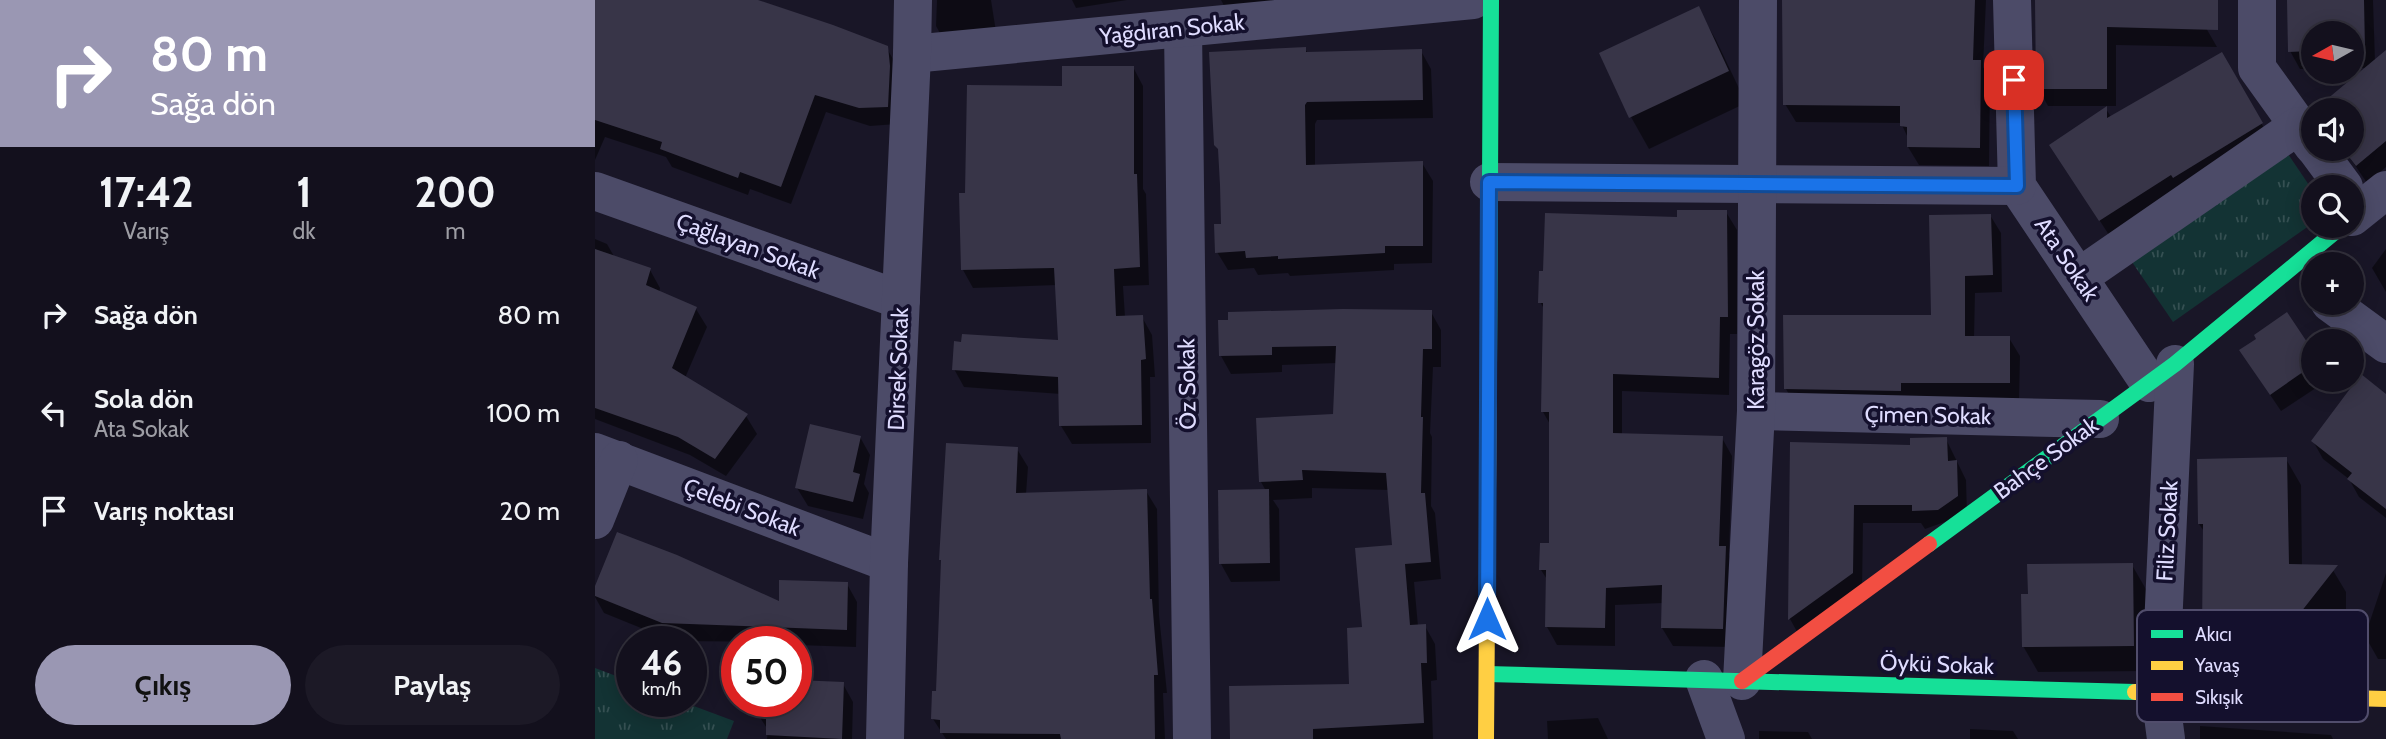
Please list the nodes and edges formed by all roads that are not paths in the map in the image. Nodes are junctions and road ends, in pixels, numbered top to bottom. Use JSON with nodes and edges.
{"nodes":[{"id":1,"x":1473,"y":0,"type":"edge"},
{"id":2,"x":1491,"y":0,"type":"edge"},
{"id":3,"x":1758,"y":0,"type":"edge"},
{"id":4,"x":2012,"y":0,"type":"edge"},
{"id":5,"x":2257,"y":0,"type":"edge"},
{"id":6,"x":904,"y":3,"type":"edge"},
{"id":7,"x":1183,"y":28,"type":"junction"},
{"id":8,"x":912,"y":54,"type":"junction"},
{"id":9,"x":2301,"y":129,"type":"edge"},
{"id":10,"x":2301,"y":145,"type":"edge"},
{"id":11,"x":1489,"y":182,"type":"junction"},
{"id":12,"x":1757,"y":184,"type":"junction"},
{"id":13,"x":2017,"y":186,"type":"junction"},
{"id":14,"x":595,"y":191,"type":"edge"},
{"id":15,"x":2079,"y":277,"type":"junction"},
{"id":16,"x":2301,"y":281,"type":"edge"},
{"id":17,"x":901,"y":300,"type":"junction"},
{"id":18,"x":2346,"y":315,"type":"edge"},
{"id":19,"x":2386,"y":344,"type":"edge"},
{"id":20,"x":2162,"y":373,"type":"junction"},
{"id":21,"x":1756,"y":411,"type":"junction"},
{"id":22,"x":2100,"y":419,"type":"junction"},
{"id":23,"x":607,"y":456,"type":"edge"},
{"id":24,"x":595,"y":520,"type":"edge"},
{"id":25,"x":890,"y":563,"type":"junction"},
{"id":26,"x":2160,"y":610,"type":"edge"},
{"id":27,"x":1487,"y":674,"type":"junction"},
{"id":28,"x":1705,"y":680,"type":"junction"},
{"id":29,"x":1742,"y":681,"type":"junction"},
{"id":30,"x":2137,"y":692,"type":"edge"},
{"id":31,"x":2368,"y":699,"type":"edge"},
{"id":32,"x":2386,"y":699,"type":"edge"},
{"id":33,"x":885,"y":739,"type":"edge"},
{"id":34,"x":1192,"y":739,"type":"edge"},
{"id":35,"x":1486,"y":739,"type":"edge"},
{"id":36,"x":1726,"y":739,"type":"edge"}],
"edges":[{"from":1,"to":7,"type":"street","name":"Yağdıran Sokak"},
{"from":2,"to":11,"type":"street"},
{"from":3,"to":12,"type":"street","name":"Karagöz Sokak"},
{"from":4,"to":13,"type":"street"},
{"from":5,"to":9,"type":"street"},
{"from":6,"to":8,"type":"street","name":"Dirsek Sokak"},
{"from":7,"to":8,"type":"street","name":"Yağdıran Sokak"},
{"from":7,"to":34,"type":"street","name":"Öz Sokak"},
{"from":8,"to":17,"type":"street","name":"Dirsek Sokak"},
{"from":10,"to":15,"type":"street"},
{"from":11,"to":12,"type":"street"},
{"from":11,"to":27,"type":"street"},
{"from":12,"to":13,"type":"street"},
{"from":12,"to":21,"type":"street","name":"Karagöz Sokak"},
{"from":13,"to":15,"type":"street","name":"Ata Sokak"},
{"from":14,"to":17,"type":"street","name":"Çağlayan Sokak"},
{"from":15,"to":20,"type":"street","name":"Ata Sokak"},
{"from":16,"to":20,"type":"street","name":"Bahçe Sokak"},
{"from":17,"to":25,"type":"street","name":"Dirsek Sokak"},
{"from":18,"to":19,"type":"street"},
{"from":20,"to":22,"type":"street","name":"Bahçe Sokak"},
{"from":20,"to":26,"type":"street","name":"Filiz Sokak"},
{"from":21,"to":22,"type":"street","name":"Çimen Sokak"},
{"from":21,"to":29,"type":"street","name":"Karagöz Sokak"},
{"from":22,"to":29,"type":"street","name":"Bahçe Sokak"},
{"from":23,"to":24,"type":"street"},
{"from":23,"to":25,"type":"street","name":"Çelebi Sokak"},
{"from":25,"to":33,"type":"street","name":"Dirsek Sokak"},
{"from":27,"to":28,"type":"street","name":"Öykü Sokak"},
{"from":27,"to":35,"type":"street"},
{"from":28,"to":29,"type":"street","name":"Öykü Sokak"},
{"from":28,"to":36,"type":"street"},
{"from":29,"to":30,"type":"street","name":"Öykü Sokak"},
{"from":31,"to":32,"type":"street","name":"Öykü Sokak"}]}
